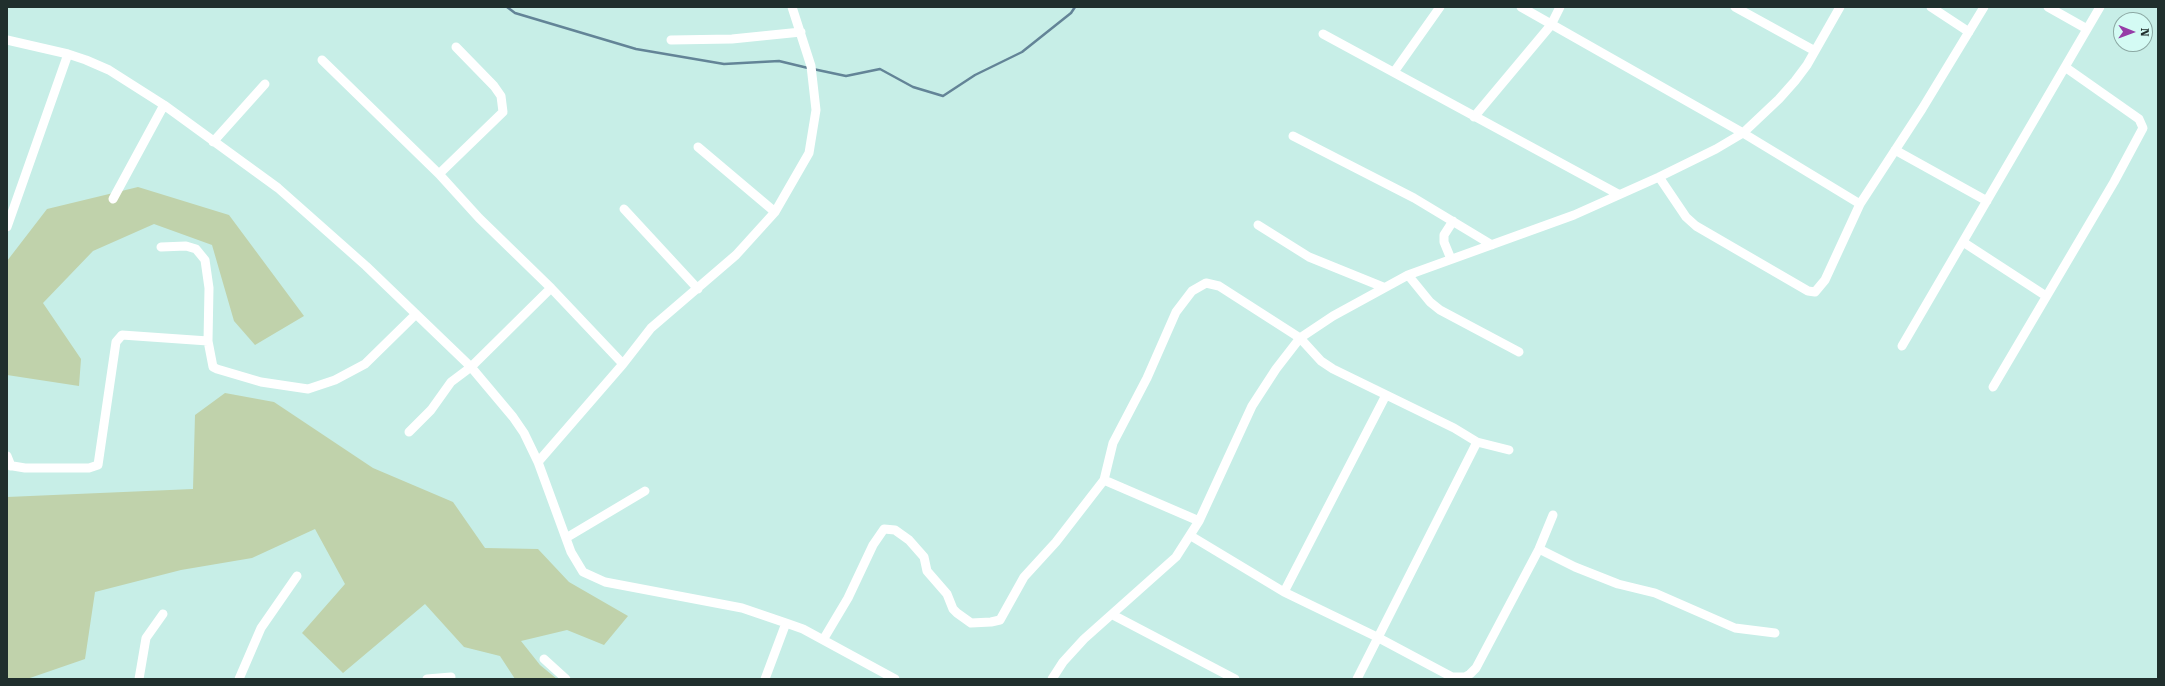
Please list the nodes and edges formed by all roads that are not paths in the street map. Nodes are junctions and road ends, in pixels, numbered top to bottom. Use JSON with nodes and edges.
{"nodes":[{"id":1,"x":792,"y":7,"type":"edge"},
{"id":2,"x":1440,"y":7,"type":"edge"},
{"id":3,"x":1521,"y":7,"type":"edge"},
{"id":4,"x":1560,"y":7,"type":"edge"},
{"id":5,"x":1735,"y":7,"type":"edge"},
{"id":6,"x":1840,"y":7,"type":"edge"},
{"id":7,"x":1931,"y":7,"type":"edge"},
{"id":8,"x":1984,"y":7,"type":"edge"},
{"id":9,"x":2048,"y":7,"type":"edge"},
{"id":10,"x":2100,"y":7,"type":"edge"},
{"id":11,"x":1551,"y":24,"type":"junction"},
{"id":12,"x":2087,"y":29,"type":"junction"},
{"id":13,"x":801,"y":32,"type":"junction"},
{"id":14,"x":1970,"y":32,"type":"junction"},
{"id":15,"x":1324,"y":34,"type":"dead end"},
{"id":16,"x":7,"y":40,"type":"edge"},
{"id":17,"x":671,"y":40,"type":"dead end"},
{"id":18,"x":456,"y":46,"type":"dead end"},
{"id":19,"x":1815,"y":51,"type":"junction"},
{"id":20,"x":68,"y":54,"type":"junction"},
{"id":21,"x":322,"y":60,"type":"dead end"},
{"id":22,"x":2065,"y":67,"type":"junction"},
{"id":23,"x":1394,"y":72,"type":"junction"},
{"id":24,"x":265,"y":84,"type":"dead end"},
{"id":25,"x":164,"y":105,"type":"junction"},
{"id":26,"x":1474,"y":117,"type":"junction"},
{"id":27,"x":1743,"y":133,"type":"junction"},
{"id":28,"x":1293,"y":136,"type":"dead end"},
{"id":29,"x":212,"y":142,"type":"junction"},
{"id":30,"x":698,"y":147,"type":"dead end"},
{"id":31,"x":1895,"y":150,"type":"junction"},
{"id":32,"x":439,"y":174,"type":"junction"},
{"id":33,"x":1659,"y":177,"type":"junction"},
{"id":34,"x":1618,"y":194,"type":"junction"},
{"id":35,"x":113,"y":199,"type":"dead end"},
{"id":36,"x":1987,"y":201,"type":"junction"},
{"id":37,"x":1860,"y":204,"type":"junction"},
{"id":38,"x":624,"y":209,"type":"dead end"},
{"id":39,"x":775,"y":212,"type":"junction"},
{"id":40,"x":1453,"y":221,"type":"junction"},
{"id":41,"x":1258,"y":225,"type":"dead end"},
{"id":42,"x":7,"y":227,"type":"edge"},
{"id":43,"x":1963,"y":242,"type":"junction"},
{"id":44,"x":1492,"y":244,"type":"junction"},
{"id":45,"x":161,"y":247,"type":"dead end"},
{"id":46,"x":1451,"y":259,"type":"junction"},
{"id":47,"x":1408,"y":275,"type":"junction"},
{"id":48,"x":1384,"y":287,"type":"junction"},
{"id":49,"x":551,"y":288,"type":"junction"},
{"id":50,"x":698,"y":289,"type":"junction"},
{"id":51,"x":2046,"y":296,"type":"junction"},
{"id":52,"x":416,"y":314,"type":"junction"},
{"id":53,"x":1300,"y":338,"type":"junction"},
{"id":54,"x":208,"y":341,"type":"junction"},
{"id":55,"x":1902,"y":346,"type":"dead end"},
{"id":56,"x":1519,"y":352,"type":"dead end"},
{"id":57,"x":623,"y":364,"type":"junction"},
{"id":58,"x":471,"y":367,"type":"junction"},
{"id":59,"x":1993,"y":387,"type":"dead end"},
{"id":60,"x":1386,"y":395,"type":"junction"},
{"id":61,"x":409,"y":432,"type":"dead end"},
{"id":62,"x":1477,"y":442,"type":"junction"},
{"id":63,"x":1509,"y":450,"type":"dead end"},
{"id":64,"x":7,"y":456,"type":"edge"},
{"id":65,"x":538,"y":462,"type":"junction"},
{"id":66,"x":9,"y":465,"type":"edge"},
{"id":67,"x":1104,"y":480,"type":"junction"},
{"id":68,"x":645,"y":491,"type":"dead end"},
{"id":69,"x":1553,"y":516,"type":"dead end"},
{"id":70,"x":1199,"y":521,"type":"junction"},
{"id":71,"x":1191,"y":536,"type":"junction"},
{"id":72,"x":566,"y":538,"type":"junction"},
{"id":73,"x":1539,"y":549,"type":"junction"},
{"id":74,"x":297,"y":576,"type":"dead end"},
{"id":75,"x":1284,"y":592,"type":"junction"},
{"id":76,"x":163,"y":614,"type":"dead end"},
{"id":77,"x":1113,"y":615,"type":"junction"},
{"id":78,"x":786,"y":623,"type":"junction"},
{"id":79,"x":1775,"y":632,"type":"dead end"},
{"id":80,"x":1377,"y":637,"type":"junction"},
{"id":81,"x":823,"y":640,"type":"junction"},
{"id":82,"x":544,"y":659,"type":"dead end"},
{"id":83,"x":451,"y":677,"type":"dead end"},
{"id":84,"x":139,"y":679,"type":"edge"},
{"id":85,"x":239,"y":679,"type":"edge"},
{"id":86,"x":427,"y":679,"type":"edge"},
{"id":87,"x":566,"y":679,"type":"edge"},
{"id":88,"x":765,"y":679,"type":"edge"},
{"id":89,"x":895,"y":679,"type":"edge"},
{"id":90,"x":1052,"y":679,"type":"edge"},
{"id":91,"x":1235,"y":679,"type":"edge"},
{"id":92,"x":1356,"y":679,"type":"edge"}],
"edges":[{"from":1,"to":13,"type":"street"},
{"from":2,"to":23,"type":"street"},
{"from":3,"to":11,"type":"street"},
{"from":4,"to":11,"type":"street"},
{"from":5,"to":19,"type":"street"},
{"from":6,"to":19,"type":"street"},
{"from":7,"to":14,"type":"street"},
{"from":8,"to":14,"type":"street"},
{"from":9,"to":12,"type":"street"},
{"from":10,"to":12,"type":"street"},
{"from":11,"to":26,"type":"street"},
{"from":11,"to":27,"type":"street"},
{"from":12,"to":22,"type":"street"},
{"from":13,"to":17,"type":"street"},
{"from":13,"to":39,"type":"street"},
{"from":14,"to":31,"type":"street"},
{"from":15,"to":23,"type":"street"},
{"from":16,"to":20,"type":"street"},
{"from":18,"to":32,"type":"street"},
{"from":19,"to":27,"type":"street"},
{"from":20,"to":25,"type":"street"},
{"from":20,"to":42,"type":"street"},
{"from":21,"to":32,"type":"street"},
{"from":22,"to":36,"type":"street"},
{"from":22,"to":51,"type":"street"},
{"from":23,"to":26,"type":"street"},
{"from":24,"to":29,"type":"street"},
{"from":25,"to":29,"type":"street"},
{"from":25,"to":35,"type":"street"},
{"from":26,"to":34,"type":"street"},
{"from":27,"to":33,"type":"street"},
{"from":27,"to":37,"type":"street"},
{"from":28,"to":40,"type":"street"},
{"from":29,"to":52,"type":"street"},
{"from":30,"to":39,"type":"street"},
{"from":31,"to":36,"type":"street"},
{"from":31,"to":37,"type":"street"},
{"from":32,"to":49,"type":"street"},
{"from":33,"to":34,"type":"street"},
{"from":33,"to":37,"type":"street"},
{"from":34,"to":44,"type":"street"},
{"from":36,"to":43,"type":"street"},
{"from":38,"to":50,"type":"street"},
{"from":39,"to":50,"type":"street"},
{"from":40,"to":44,"type":"street"},
{"from":40,"to":46,"type":"street"},
{"from":41,"to":48,"type":"street"},
{"from":43,"to":51,"type":"street"},
{"from":43,"to":55,"type":"street"},
{"from":44,"to":46,"type":"street"},
{"from":45,"to":54,"type":"street"},
{"from":46,"to":47,"type":"street"},
{"from":47,"to":48,"type":"street"},
{"from":47,"to":56,"type":"street"},
{"from":48,"to":53,"type":"street"},
{"from":49,"to":57,"type":"street"},
{"from":49,"to":58,"type":"street"},
{"from":50,"to":57,"type":"street"},
{"from":51,"to":59,"type":"street"},
{"from":52,"to":54,"type":"street"},
{"from":52,"to":58,"type":"street"},
{"from":53,"to":60,"type":"street"},
{"from":53,"to":67,"type":"street"},
{"from":53,"to":70,"type":"street"},
{"from":54,"to":66,"type":"street"},
{"from":57,"to":65,"type":"street"},
{"from":58,"to":61,"type":"street"},
{"from":58,"to":65,"type":"street"},
{"from":60,"to":62,"type":"street"},
{"from":60,"to":75,"type":"street"},
{"from":62,"to":63,"type":"street"},
{"from":62,"to":80,"type":"street"},
{"from":64,"to":66,"type":"street"},
{"from":65,"to":72,"type":"street"},
{"from":67,"to":70,"type":"street"},
{"from":67,"to":81,"type":"street"},
{"from":68,"to":72,"type":"street"},
{"from":69,"to":73,"type":"street"},
{"from":70,"to":71,"type":"street"},
{"from":71,"to":75,"type":"street"},
{"from":71,"to":77,"type":"street"},
{"from":72,"to":78,"type":"street"},
{"from":73,"to":79,"type":"street"},
{"from":73,"to":80,"type":"street"},
{"from":74,"to":85,"type":"street"},
{"from":75,"to":80,"type":"street"},
{"from":76,"to":84,"type":"street"},
{"from":77,"to":90,"type":"street"},
{"from":77,"to":91,"type":"street"},
{"from":78,"to":81,"type":"street"},
{"from":78,"to":88,"type":"street"},
{"from":80,"to":92,"type":"street"},
{"from":81,"to":89,"type":"street"},
{"from":82,"to":87,"type":"street"},
{"from":83,"to":86,"type":"street"}]}
